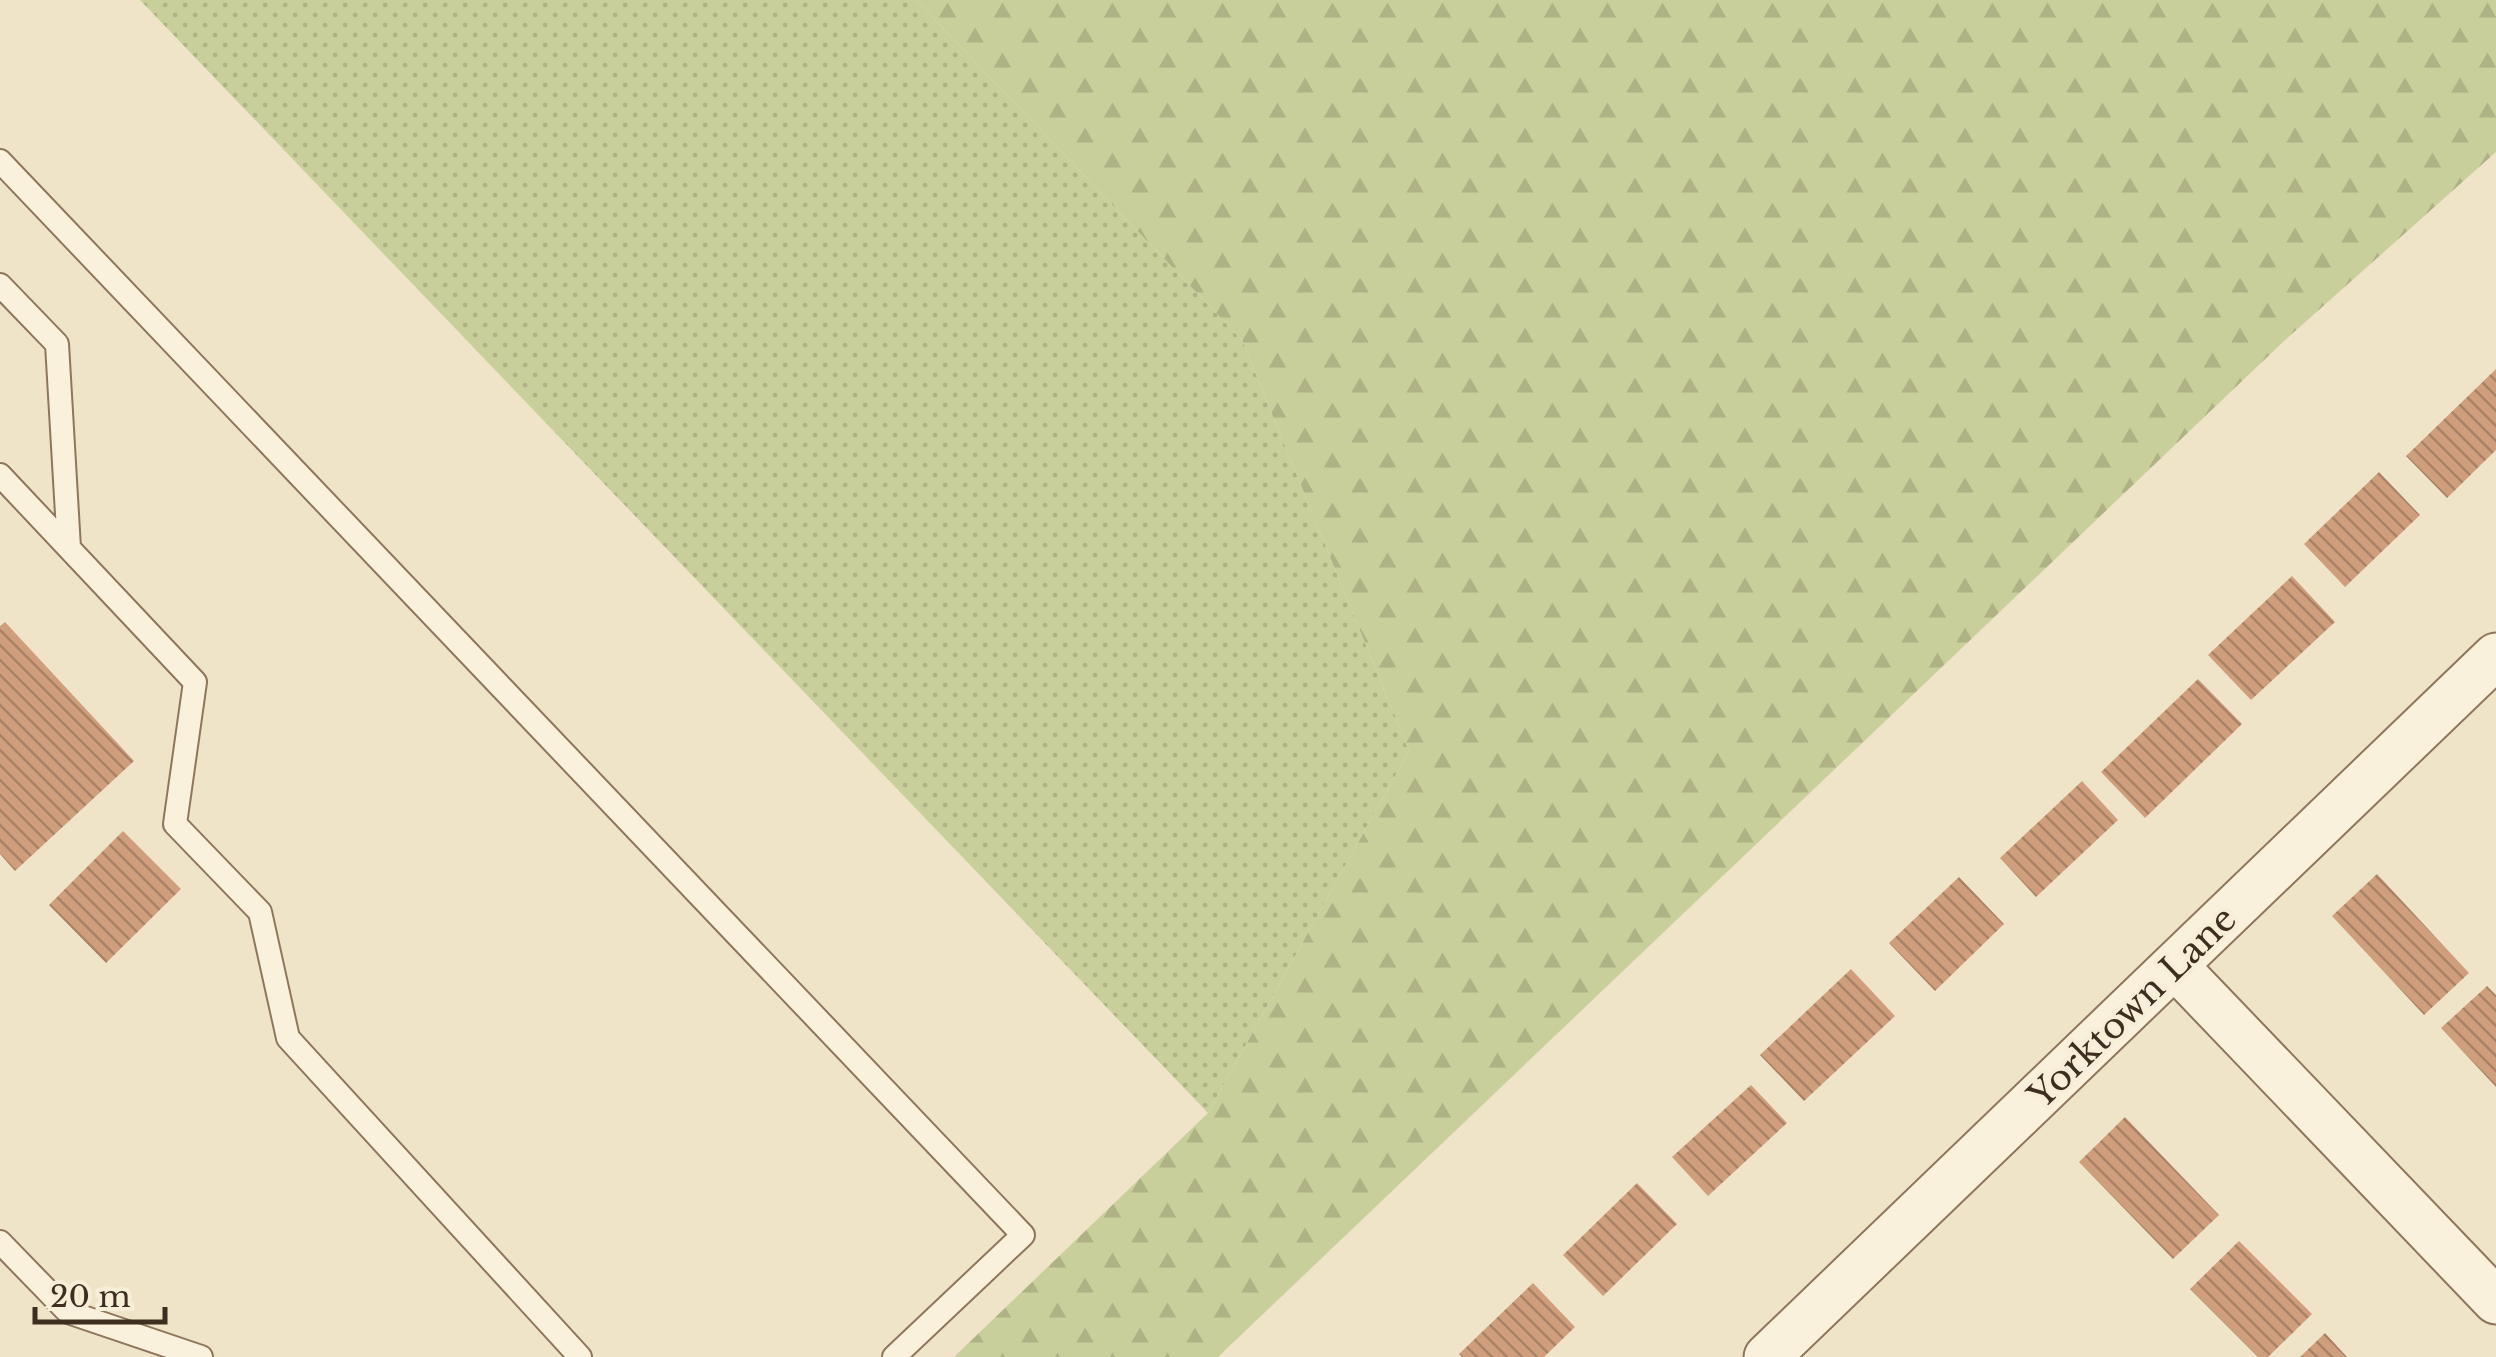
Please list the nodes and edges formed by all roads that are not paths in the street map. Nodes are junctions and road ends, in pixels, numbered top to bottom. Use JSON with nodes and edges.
{"nodes":[{"id":1,"x":0,"y":161,"type":"edge"},
{"id":2,"x":0,"y":285,"type":"edge"},
{"id":3,"x":0,"y":475,"type":"edge"},
{"id":4,"x":69,"y":548,"type":"junction"},
{"id":5,"x":2496,"y":656,"type":"edge"},
{"id":6,"x":2176,"y":966,"type":"junction"},
{"id":7,"x":0,"y":1242,"type":"edge"},
{"id":8,"x":2496,"y":1301,"type":"edge"},
{"id":9,"x":202,"y":1357,"type":"edge"},
{"id":10,"x":580,"y":1357,"type":"edge"},
{"id":11,"x":894,"y":1357,"type":"edge"},
{"id":12,"x":1768,"y":1357,"type":"edge"}],
"edges":[{"from":1,"to":11,"type":"lane"},
{"from":2,"to":4,"type":"lane"},
{"from":3,"to":4,"type":"lane"},
{"from":4,"to":10,"type":"lane"},
{"from":5,"to":6,"type":"street","name":"Yorktown Lane"},
{"from":6,"to":8,"type":"street"},
{"from":6,"to":12,"type":"street","name":"Yorktown Lane"},
{"from":7,"to":9,"type":"lane"}]}
